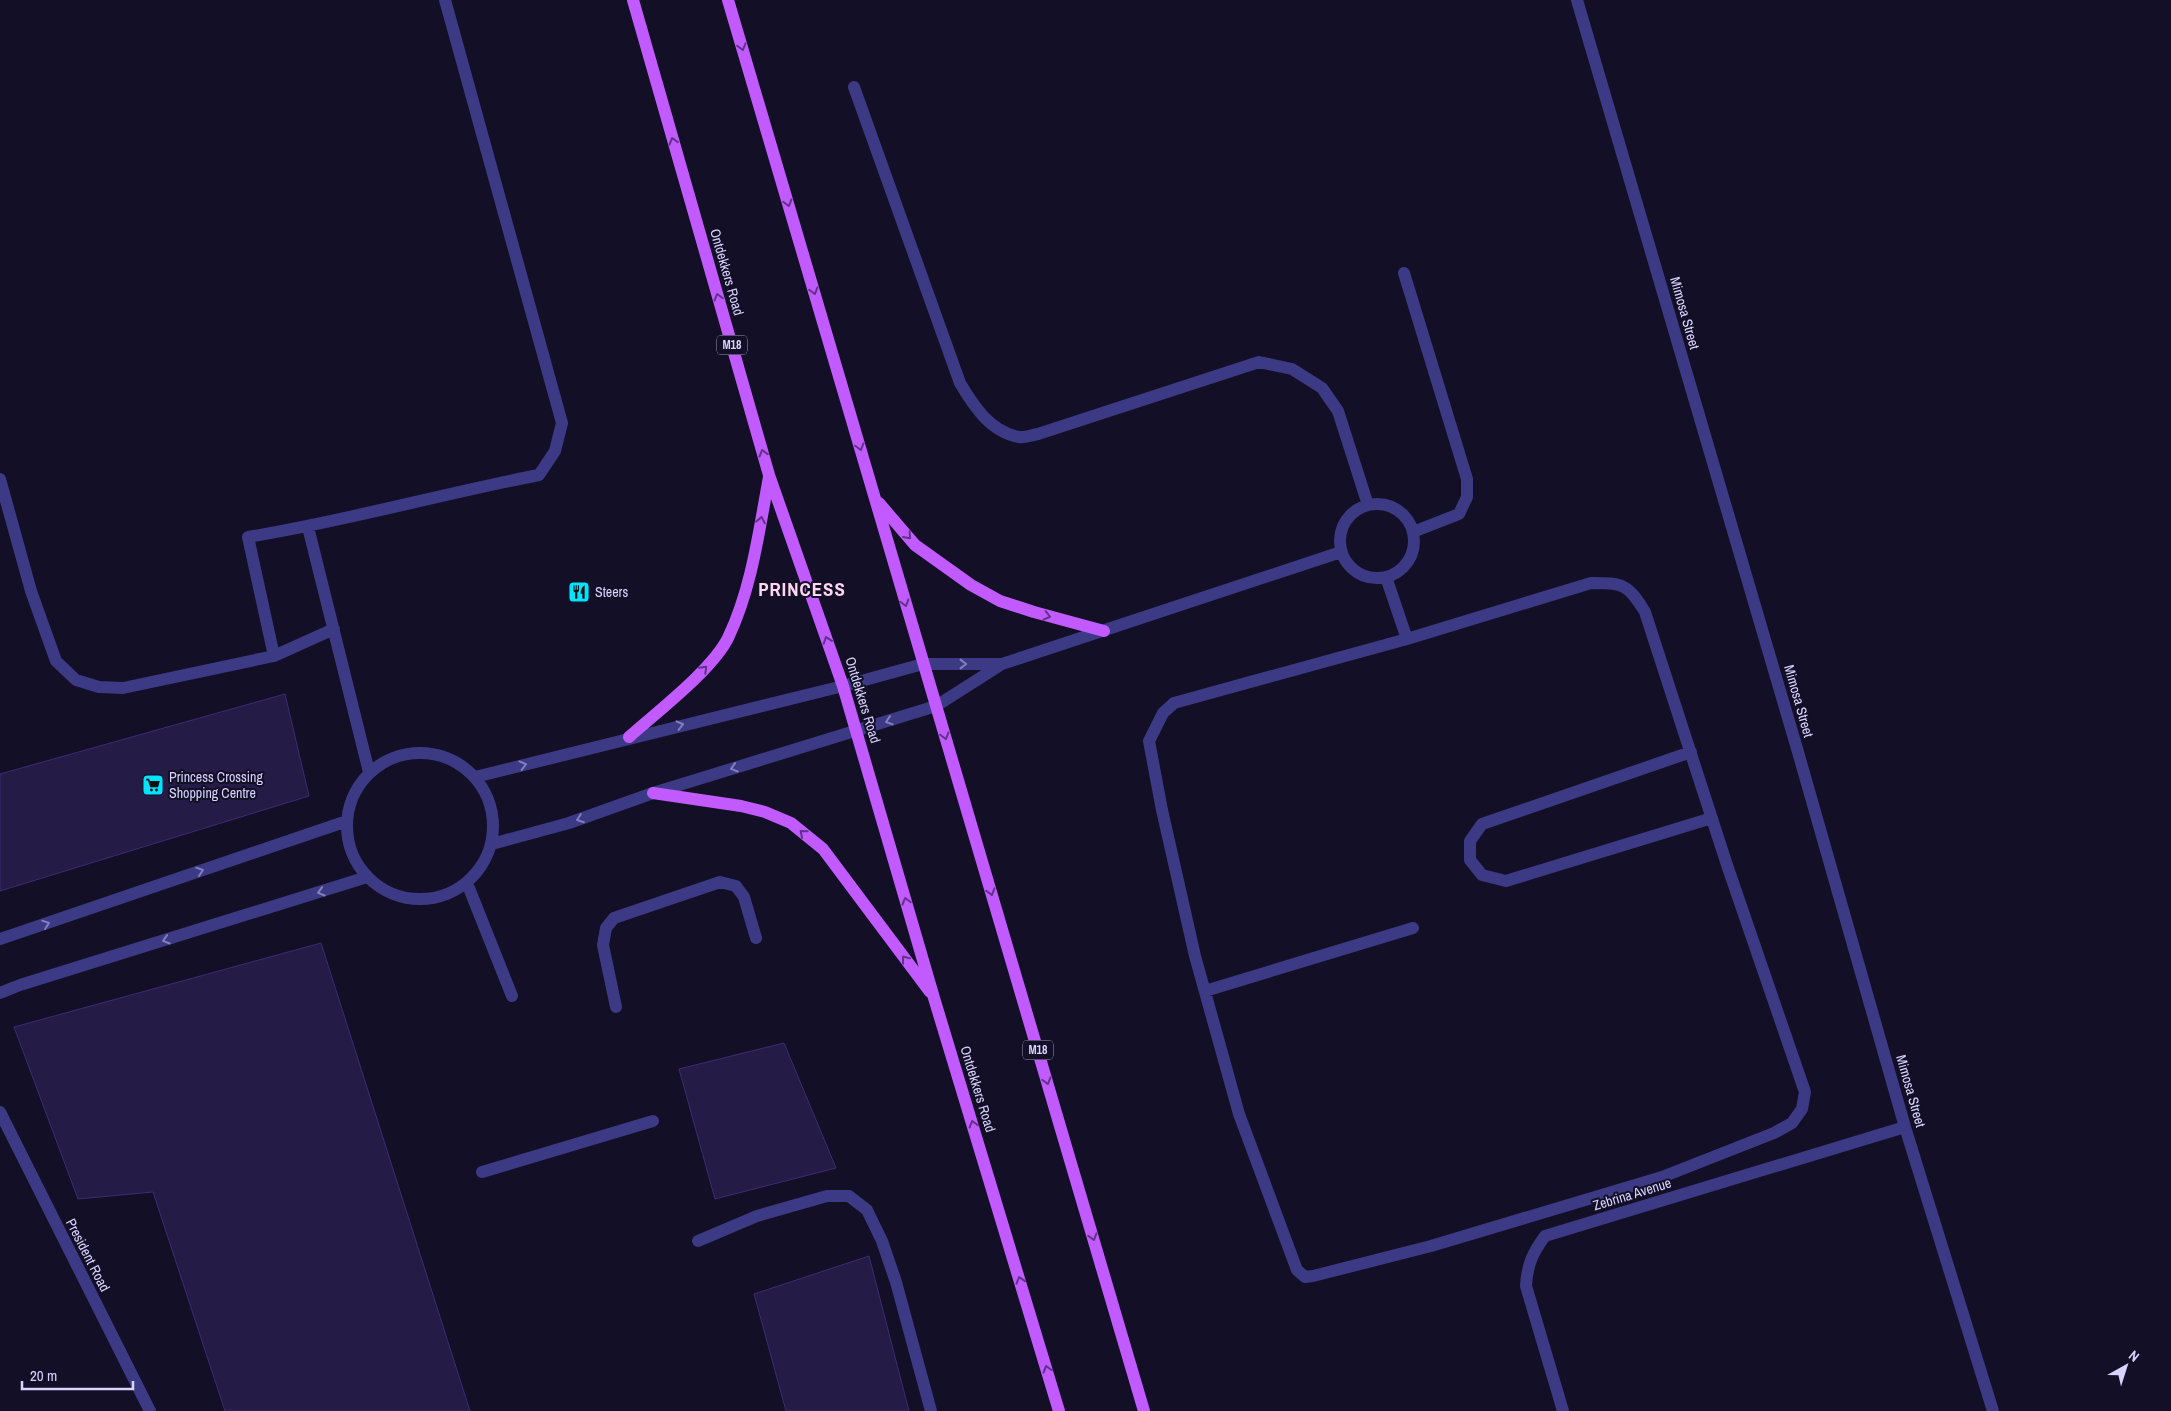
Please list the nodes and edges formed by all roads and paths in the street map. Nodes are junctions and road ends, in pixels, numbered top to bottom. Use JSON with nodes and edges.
{"nodes":[{"id":1,"x":445,"y":0,"type":"edge"},
{"id":2,"x":633,"y":0,"type":"edge"},
{"id":3,"x":728,"y":0,"type":"edge"},
{"id":4,"x":1577,"y":0,"type":"edge"},
{"id":5,"x":854,"y":87,"type":"dead end"},
{"id":6,"x":1404,"y":273,"type":"dead end"},
{"id":7,"x":769,"y":475,"type":"junction"},
{"id":8,"x":0,"y":479,"type":"edge"},
{"id":9,"x":875,"y":500,"type":"junction"},
{"id":10,"x":1368,"y":505,"type":"junction"},
{"id":11,"x":308,"y":527,"type":"junction"},
{"id":12,"x":1413,"y":532,"type":"junction"},
{"id":13,"x":1341,"y":552,"type":"junction"},
{"id":14,"x":1386,"y":577,"type":"junction"},
{"id":15,"x":334,"y":629,"type":"junction"},
{"id":16,"x":1104,"y":630,"type":"junction"},
{"id":17,"x":1407,"y":639,"type":"junction"},
{"id":18,"x":274,"y":656,"type":"junction"},
{"id":19,"x":923,"y":664,"type":"junction"},
{"id":20,"x":1002,"y":664,"type":"junction"},
{"id":21,"x":844,"y":686,"type":"junction"},
{"id":22,"x":936,"y":706,"type":"junction"},
{"id":23,"x":857,"y":731,"type":"junction"},
{"id":24,"x":629,"y":737,"type":"junction"},
{"id":25,"x":1690,"y":752,"type":"junction"},
{"id":26,"x":369,"y":772,"type":"junction"},
{"id":27,"x":475,"y":777,"type":"junction"},
{"id":28,"x":653,"y":793,"type":"junction"},
{"id":29,"x":1712,"y":818,"type":"junction"},
{"id":30,"x":347,"y":821,"type":"junction"},
{"id":31,"x":492,"y":844,"type":"junction"},
{"id":32,"x":368,"y":878,"type":"junction"},
{"id":33,"x":467,"y":883,"type":"junction"},
{"id":34,"x":1413,"y":928,"type":"dead end"},
{"id":35,"x":756,"y":938,"type":"dead end"},
{"id":36,"x":0,"y":939,"type":"edge"},
{"id":37,"x":1205,"y":991,"type":"junction"},
{"id":38,"x":0,"y":993,"type":"edge"},
{"id":39,"x":512,"y":996,"type":"dead end"},
{"id":40,"x":934,"y":998,"type":"junction"},
{"id":41,"x":616,"y":1007,"type":"dead end"},
{"id":42,"x":0,"y":1112,"type":"edge"},
{"id":43,"x":653,"y":1121,"type":"dead end"},
{"id":44,"x":1905,"y":1127,"type":"junction"},
{"id":45,"x":482,"y":1172,"type":"dead end"},
{"id":46,"x":698,"y":1241,"type":"dead end"},
{"id":47,"x":150,"y":1411,"type":"edge"},
{"id":48,"x":932,"y":1411,"type":"edge"},
{"id":49,"x":1059,"y":1411,"type":"edge"},
{"id":50,"x":1144,"y":1411,"type":"edge"},
{"id":51,"x":1563,"y":1411,"type":"edge"},
{"id":52,"x":1993,"y":1411,"type":"edge"}],
"edges":[{"from":1,"to":11,"type":"street"},
{"from":7,"to":2,"type":"main road","name":"Ontdekkers Road","number":"M18","one_way":true},
{"from":3,"to":9,"type":"main road","number":"M18","one_way":true},
{"from":4,"to":44,"type":"street","name":"Mimosa Street"},
{"from":5,"to":10,"type":"street"},
{"from":6,"to":12,"type":"street"},
{"from":21,"to":7,"type":"main road","name":"Ontdekkers Road","number":"M18","one_way":true},
{"from":24,"to":7,"type":"main road","one_way":true},
{"from":8,"to":18,"type":"street"},
{"from":9,"to":16,"type":"main road","one_way":true},
{"from":9,"to":19,"type":"main road","number":"M18","one_way":true},
{"from":10,"to":12,"type":"street"},
{"from":10,"to":13,"type":"street"},
{"from":11,"to":15,"type":"street"},
{"from":11,"to":18,"type":"street"},
{"from":12,"to":14,"type":"street"},
{"from":13,"to":14,"type":"street"},
{"from":13,"to":16,"type":"street"},
{"from":14,"to":17,"type":"street"},
{"from":15,"to":18,"type":"street"},
{"from":15,"to":26,"type":"street"},
{"from":16,"to":20,"type":"street"},
{"from":17,"to":25,"type":"street"},
{"from":17,"to":37,"type":"street"},
{"from":19,"to":20,"type":"street","one_way":true},
{"from":19,"to":21,"type":"street"},
{"from":19,"to":22,"type":"main road","number":"M18"},
{"from":20,"to":22,"type":"street"},
{"from":21,"to":23,"type":"main road","name":"Ontdekkers Road","number":"M18"},
{"from":24,"to":21,"type":"street","one_way":true},
{"from":22,"to":23,"type":"street","one_way":true},
{"from":22,"to":50,"type":"main road","number":"M18","one_way":true},
{"from":23,"to":28,"type":"street","one_way":true},
{"from":40,"to":23,"type":"main road","name":"Ontdekkers Road","number":"M18","one_way":true},
{"from":27,"to":24,"type":"street","one_way":true},
{"from":25,"to":29,"type":"street"},
{"from":25,"to":29,"type":"street"},
{"from":26,"to":27,"type":"street"},
{"from":26,"to":30,"type":"street"},
{"from":27,"to":31,"type":"street"},
{"from":28,"to":31,"type":"street","one_way":true},
{"from":40,"to":28,"type":"main road","one_way":true},
{"from":29,"to":37,"type":"street"},
{"from":30,"to":32,"type":"street"},
{"from":36,"to":30,"type":"street","one_way":true},
{"from":31,"to":33,"type":"street"},
{"from":32,"to":33,"type":"street"},
{"from":32,"to":38,"type":"street","one_way":true},
{"from":33,"to":39,"type":"street"},
{"from":34,"to":37,"type":"street"},
{"from":35,"to":41,"type":"street"},
{"from":49,"to":40,"type":"main road","name":"Ontdekkers Road","number":"M18","one_way":true},
{"from":42,"to":47,"type":"street","name":"President Road"},
{"from":43,"to":45,"type":"street"},
{"from":44,"to":51,"type":"street","name":"Zebrina Avenue"},
{"from":44,"to":52,"type":"street","name":"Mimosa Street"},
{"from":46,"to":48,"type":"street"}]}
